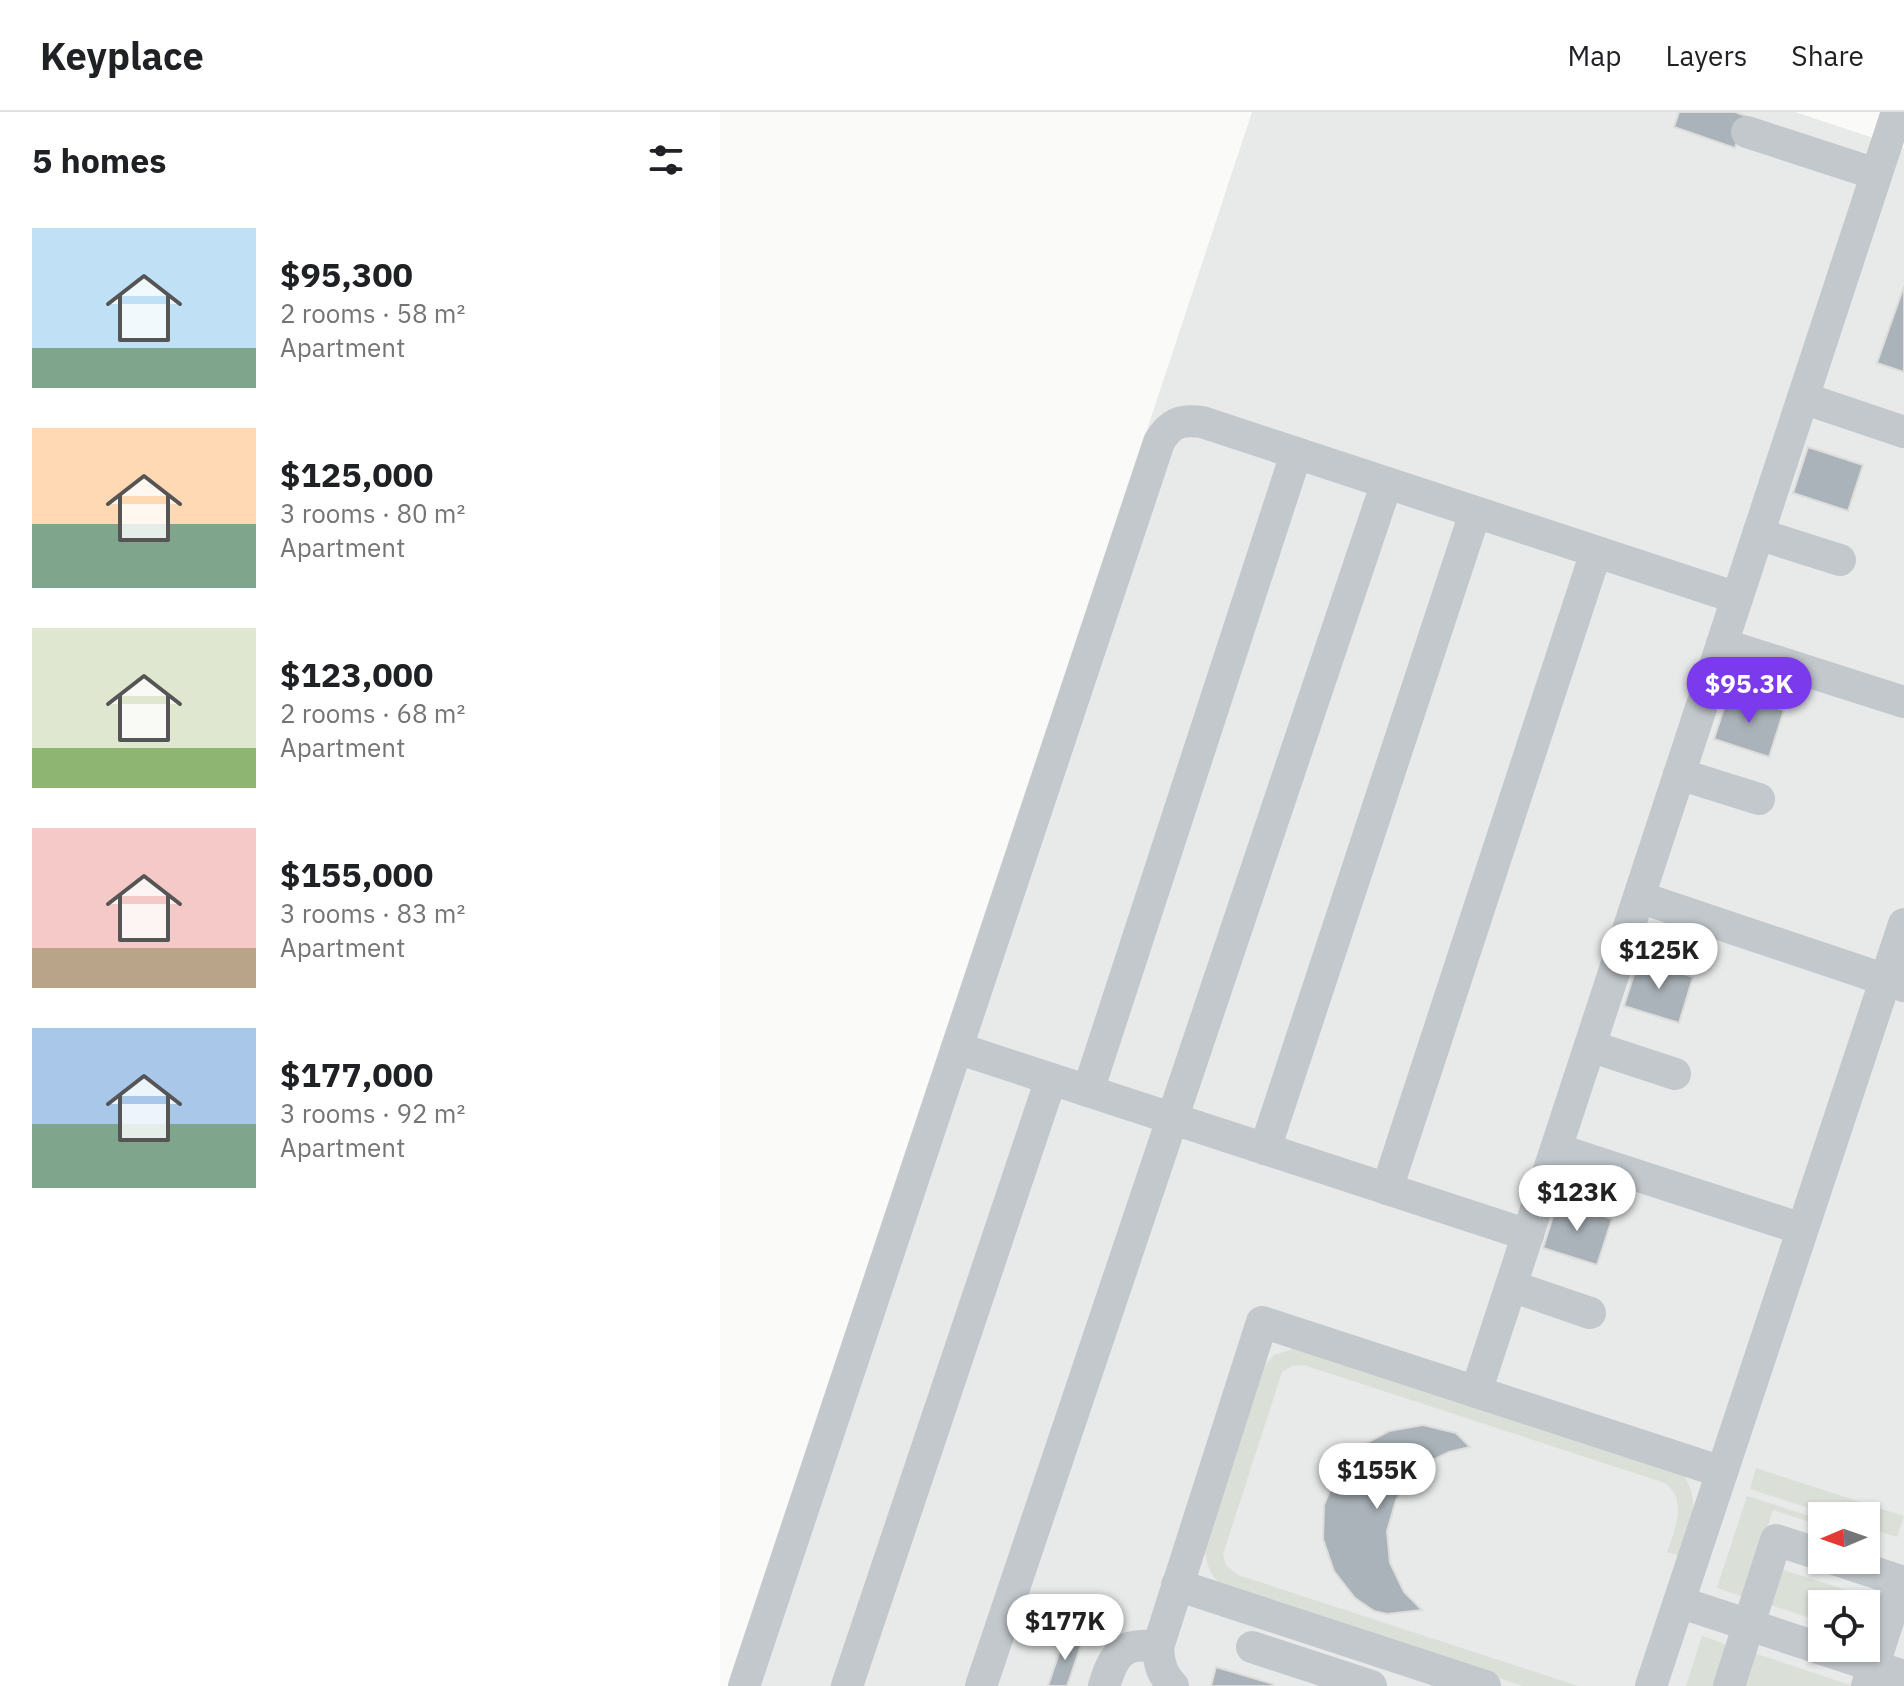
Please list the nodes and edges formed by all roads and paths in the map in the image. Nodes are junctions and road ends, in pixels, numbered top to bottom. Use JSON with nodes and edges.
{"nodes":[{"id":1,"x":1897,"y":112,"type":"edge"},
{"id":2,"x":1747,"y":132,"type":"dead end"},
{"id":3,"x":1887,"y":169,"type":"edge"},
{"id":4,"x":1803,"y":398,"type":"junction"},
{"id":5,"x":1904,"y":432,"type":"edge"},
{"id":6,"x":1296,"y":454,"type":"junction"},
{"id":7,"x":1386,"y":485,"type":"junction"},
{"id":8,"x":1475,"y":513,"type":"junction"},
{"id":9,"x":1758,"y":534,"type":"junction"},
{"id":10,"x":1596,"y":552,"type":"junction"},
{"id":11,"x":1840,"y":560,"type":"dead end"},
{"id":12,"x":1737,"y":598,"type":"junction"},
{"id":13,"x":1722,"y":644,"type":"junction"},
{"id":14,"x":1904,"y":702,"type":"edge"},
{"id":15,"x":1679,"y":774,"type":"junction"},
{"id":16,"x":1759,"y":799,"type":"dead end"},
{"id":17,"x":1639,"y":897,"type":"junction"},
{"id":18,"x":1904,"y":924,"type":"edge"},
{"id":19,"x":1895,"y":983,"type":"edge"},
{"id":20,"x":1590,"y":1046,"type":"junction"},
{"id":21,"x":957,"y":1048,"type":"junction"},
{"id":22,"x":1675,"y":1074,"type":"dead end"},
{"id":23,"x":1051,"y":1079,"type":"junction"},
{"id":24,"x":1088,"y":1091,"type":"junction"},
{"id":25,"x":1173,"y":1119,"type":"junction"},
{"id":26,"x":1265,"y":1149,"type":"junction"},
{"id":27,"x":1556,"y":1149,"type":"junction"},
{"id":28,"x":1387,"y":1189,"type":"junction"},
{"id":29,"x":1802,"y":1229,"type":"junction"},
{"id":30,"x":1528,"y":1235,"type":"junction"},
{"id":31,"x":1511,"y":1286,"type":"junction"},
{"id":32,"x":1590,"y":1313,"type":"dead end"},
{"id":33,"x":1476,"y":1392,"type":"junction"},
{"id":34,"x":1722,"y":1472,"type":"junction"},
{"id":35,"x":1808,"y":1550,"type":"edge"},
{"id":36,"x":1880,"y":1574,"type":"edge"},
{"id":37,"x":1177,"y":1585,"type":"junction"},
{"id":38,"x":1679,"y":1602,"type":"junction"},
{"id":39,"x":1749,"y":1625,"type":"junction"},
{"id":40,"x":1158,"y":1647,"type":"junction"},
{"id":41,"x":1252,"y":1647,"type":"dead end"},
{"id":42,"x":1870,"y":1676,"type":"edge"},
{"id":43,"x":1904,"y":1676,"type":"edge"},
{"id":44,"x":744,"y":1686,"type":"edge"},
{"id":45,"x":847,"y":1686,"type":"edge"},
{"id":46,"x":981,"y":1686,"type":"edge"},
{"id":47,"x":1104,"y":1686,"type":"edge"},
{"id":48,"x":1173,"y":1686,"type":"edge"},
{"id":49,"x":1371,"y":1686,"type":"edge"},
{"id":50,"x":1485,"y":1686,"type":"edge"},
{"id":51,"x":1651,"y":1686,"type":"edge"},
{"id":52,"x":1729,"y":1686,"type":"edge"}],
"edges":[{"from":1,"to":3,"type":"lane"},
{"from":2,"to":3,"type":"lane"},
{"from":3,"to":4,"type":"lane"},
{"from":4,"to":5,"type":"lane"},
{"from":4,"to":9,"type":"lane"},
{"from":6,"to":7,"type":"lane"},
{"from":6,"to":21,"type":"lane"},
{"from":6,"to":24,"type":"lane"},
{"from":7,"to":8,"type":"lane"},
{"from":7,"to":25,"type":"lane"},
{"from":8,"to":10,"type":"lane"},
{"from":8,"to":26,"type":"lane"},
{"from":9,"to":11,"type":"lane"},
{"from":9,"to":12,"type":"lane"},
{"from":10,"to":12,"type":"lane"},
{"from":10,"to":28,"type":"lane"},
{"from":12,"to":13,"type":"lane"},
{"from":13,"to":14,"type":"lane"},
{"from":13,"to":15,"type":"lane"},
{"from":15,"to":16,"type":"lane"},
{"from":15,"to":17,"type":"lane"},
{"from":17,"to":19,"type":"lane"},
{"from":17,"to":20,"type":"lane"},
{"from":18,"to":19,"type":"lane"},
{"from":19,"to":29,"type":"lane"},
{"from":20,"to":22,"type":"lane"},
{"from":20,"to":27,"type":"lane"},
{"from":21,"to":23,"type":"lane"},
{"from":21,"to":44,"type":"lane"},
{"from":23,"to":24,"type":"lane"},
{"from":23,"to":45,"type":"lane"},
{"from":24,"to":25,"type":"lane"},
{"from":25,"to":26,"type":"lane"},
{"from":25,"to":46,"type":"lane"},
{"from":26,"to":28,"type":"lane"},
{"from":27,"to":29,"type":"lane"},
{"from":27,"to":30,"type":"lane"},
{"from":28,"to":30,"type":"lane"},
{"from":29,"to":34,"type":"lane"},
{"from":30,"to":31,"type":"lane"},
{"from":31,"to":32,"type":"lane"},
{"from":31,"to":33,"type":"lane"},
{"from":33,"to":34,"type":"lane"},
{"from":33,"to":37,"type":"lane"},
{"from":34,"to":38,"type":"lane"},
{"from":35,"to":39,"type":"lane"},
{"from":36,"to":42,"type":"lane"},
{"from":37,"to":40,"type":"lane"},
{"from":37,"to":50,"type":"lane"},
{"from":38,"to":39,"type":"lane"},
{"from":38,"to":51,"type":"lane"},
{"from":39,"to":42,"type":"lane"},
{"from":39,"to":52,"type":"lane"},
{"from":40,"to":47,"type":"lane"},
{"from":40,"to":48,"type":"lane"},
{"from":41,"to":49,"type":"lane"},
{"from":42,"to":43,"type":"lane"}]}
